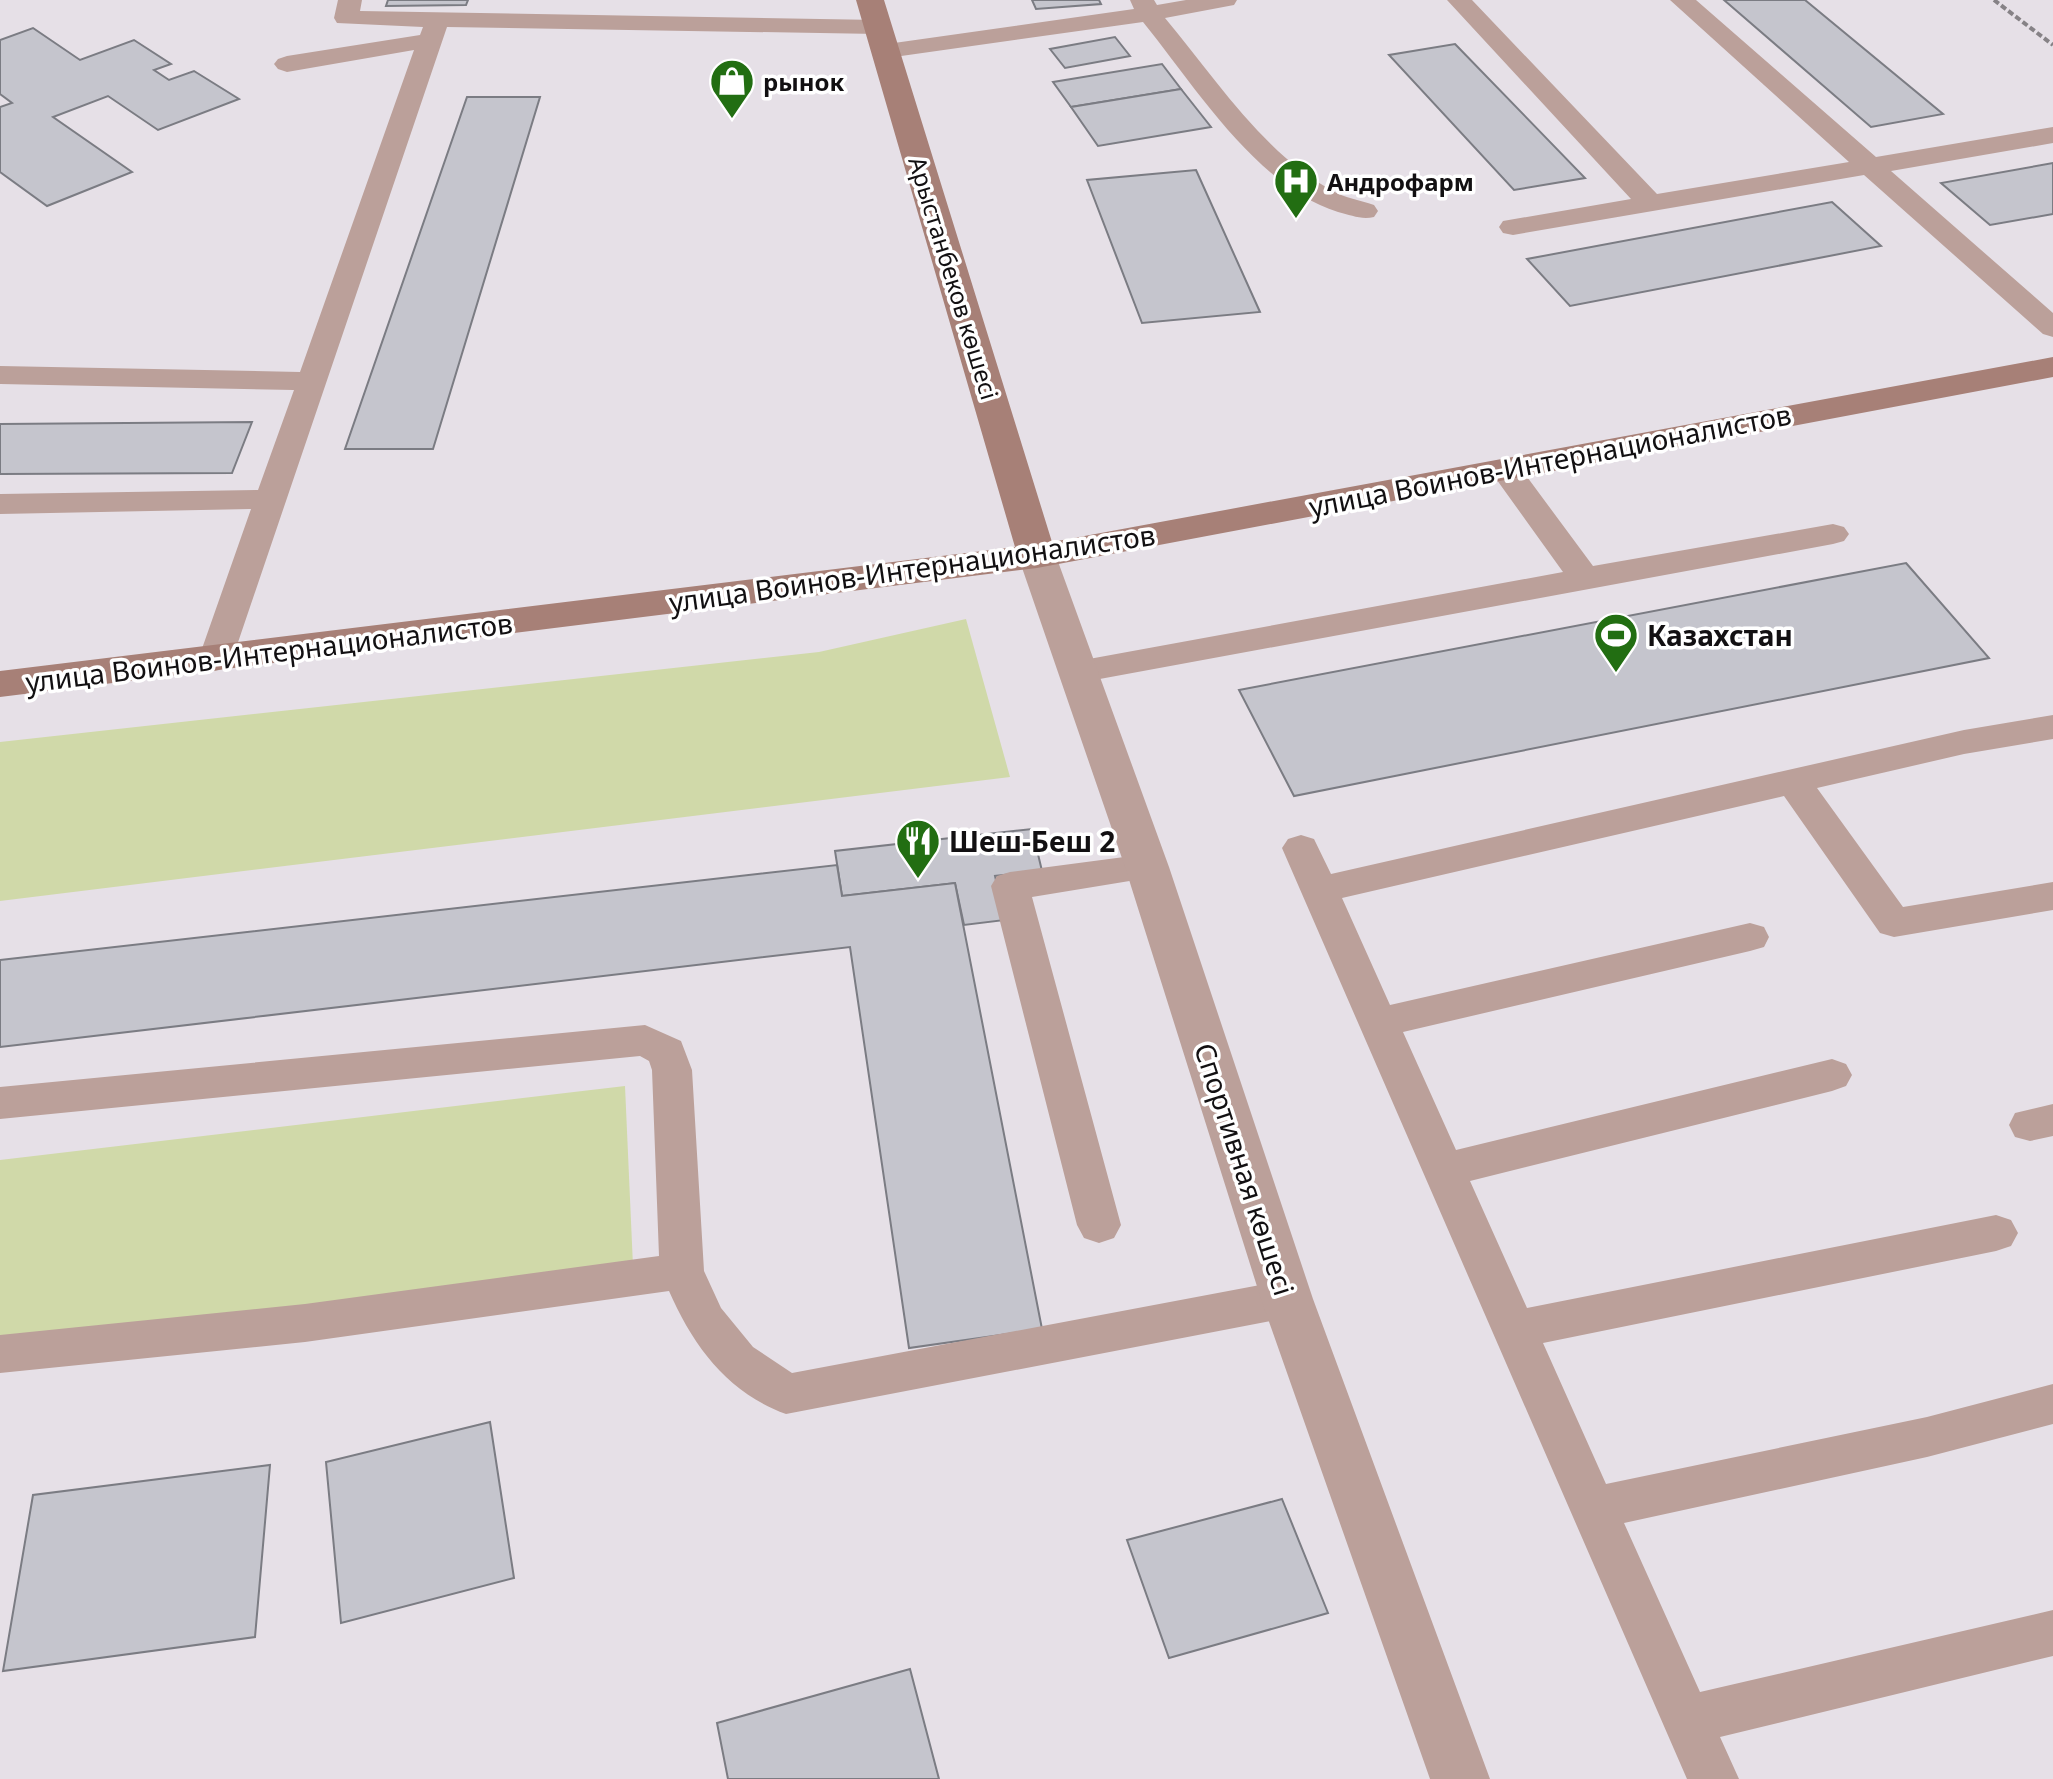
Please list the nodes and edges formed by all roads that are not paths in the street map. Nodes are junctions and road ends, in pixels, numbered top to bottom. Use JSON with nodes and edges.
{"nodes":[{"id":1,"x":350,"y":0,"type":"edge"},
{"id":2,"x":1225,"y":0,"type":"edge"},
{"id":3,"x":1459,"y":0,"type":"edge"},
{"id":4,"x":1682,"y":0,"type":"edge"},
{"id":5,"x":1146,"y":7,"type":"edge"},
{"id":6,"x":878,"y":26,"type":"edge"},
{"id":7,"x":435,"y":29,"type":"junction"},
{"id":8,"x":287,"y":64,"type":"dead end"},
{"id":9,"x":2053,"y":135,"type":"edge"},
{"id":10,"x":1870,"y":166,"type":"junction"},
{"id":11,"x":1651,"y":204,"type":"junction"},
{"id":12,"x":1364,"y":211,"type":"dead end"},
{"id":13,"x":1513,"y":227,"type":"dead end"},
{"id":14,"x":2053,"y":328,"type":"edge"},
{"id":15,"x":2053,"y":367,"type":"edge"},
{"id":16,"x":0,"y":375,"type":"edge"},
{"id":17,"x":313,"y":381,"type":"junction"},
{"id":18,"x":1505,"y":469,"type":"junction"},
{"id":19,"x":272,"y":499,"type":"junction"},
{"id":20,"x":0,"y":504,"type":"edge"},
{"id":21,"x":1833,"y":534,"type":"dead end"},
{"id":22,"x":1037,"y":556,"type":"junction"},
{"id":23,"x":1585,"y":578,"type":"junction"},
{"id":24,"x":215,"y":660,"type":"junction"},
{"id":25,"x":1078,"y":672,"type":"junction"},
{"id":26,"x":0,"y":684,"type":"edge"},
{"id":27,"x":2053,"y":727,"type":"edge"},
{"id":28,"x":1793,"y":781,"type":"junction"},
{"id":29,"x":1301,"y":848,"type":"dead end"},
{"id":30,"x":1147,"y":867,"type":"junction"},
{"id":31,"x":1319,"y":890,"type":"junction"},
{"id":32,"x":2053,"y":896,"type":"edge"},
{"id":33,"x":1750,"y":937,"type":"dead end"},
{"id":34,"x":1378,"y":1023,"type":"junction"},
{"id":35,"x":1832,"y":1075,"type":"dead end"},
{"id":36,"x":0,"y":1103,"type":"edge"},
{"id":37,"x":1444,"y":1170,"type":"junction"},
{"id":38,"x":1099,"y":1225,"type":"dead end"},
{"id":39,"x":1996,"y":1233,"type":"dead end"},
{"id":40,"x":682,"y":1271,"type":"junction"},
{"id":41,"x":1287,"y":1299,"type":"junction"},
{"id":42,"x":1514,"y":1330,"type":"junction"},
{"id":43,"x":0,"y":1354,"type":"edge"},
{"id":44,"x":2053,"y":1404,"type":"edge"},
{"id":45,"x":1593,"y":1508,"type":"junction"},
{"id":46,"x":2053,"y":1633,"type":"edge"},
{"id":47,"x":1687,"y":1720,"type":"junction"},
{"id":48,"x":1460,"y":1779,"type":"edge"},
{"id":49,"x":1713,"y":1779,"type":"edge"}],
"edges":[{"from":1,"to":7,"type":"lane"},
{"from":2,"to":5,"type":"lane"},
{"from":3,"to":11,"type":"lane"},
{"from":4,"to":10,"type":"lane"},
{"from":5,"to":6,"type":"lane"},
{"from":5,"to":12,"type":"lane"},
{"from":6,"to":7,"type":"lane"},
{"from":6,"to":22,"type":"street","name":"Арыстанбеков көшесі"},
{"from":7,"to":8,"type":"lane"},
{"from":7,"to":17,"type":"lane"},
{"from":9,"to":10,"type":"lane"},
{"from":10,"to":11,"type":"lane"},
{"from":10,"to":14,"type":"lane"},
{"from":11,"to":13,"type":"lane"},
{"from":15,"to":18,"type":"street","name":"улица Воинов-Интернационалистов"},
{"from":16,"to":17,"type":"lane"},
{"from":17,"to":19,"type":"lane"},
{"from":18,"to":22,"type":"street","name":"улица Воинов-Интернационалистов"},
{"from":18,"to":23,"type":"lane"},
{"from":19,"to":20,"type":"lane"},
{"from":19,"to":24,"type":"lane"},
{"from":21,"to":23,"type":"lane"},
{"from":22,"to":24,"type":"street","name":"улица Воинов-Интернационалистов"},
{"from":22,"to":25,"type":"street","name":"Спортивная көшесі"},
{"from":23,"to":25,"type":"lane"},
{"from":24,"to":26,"type":"street","name":"улица Воинов-Интернационалистов"},
{"from":25,"to":30,"type":"street","name":"Спортивная көшесі"},
{"from":27,"to":28,"type":"lane"},
{"from":28,"to":31,"type":"lane"},
{"from":28,"to":32,"type":"lane"},
{"from":29,"to":31,"type":"lane"},
{"from":30,"to":38,"type":"lane"},
{"from":30,"to":41,"type":"street","name":"Спортивная көшесі"},
{"from":31,"to":34,"type":"lane"},
{"from":33,"to":34,"type":"lane"},
{"from":34,"to":37,"type":"lane"},
{"from":35,"to":37,"type":"lane"},
{"from":36,"to":40,"type":"lane"},
{"from":37,"to":42,"type":"lane"},
{"from":39,"to":42,"type":"lane"},
{"from":40,"to":41,"type":"lane"},
{"from":40,"to":43,"type":"lane"},
{"from":41,"to":48,"type":"street","name":"Спортивная көшесі"},
{"from":42,"to":45,"type":"lane"},
{"from":44,"to":45,"type":"lane"},
{"from":45,"to":47,"type":"lane"},
{"from":46,"to":47,"type":"lane"},
{"from":47,"to":49,"type":"lane"}]}
